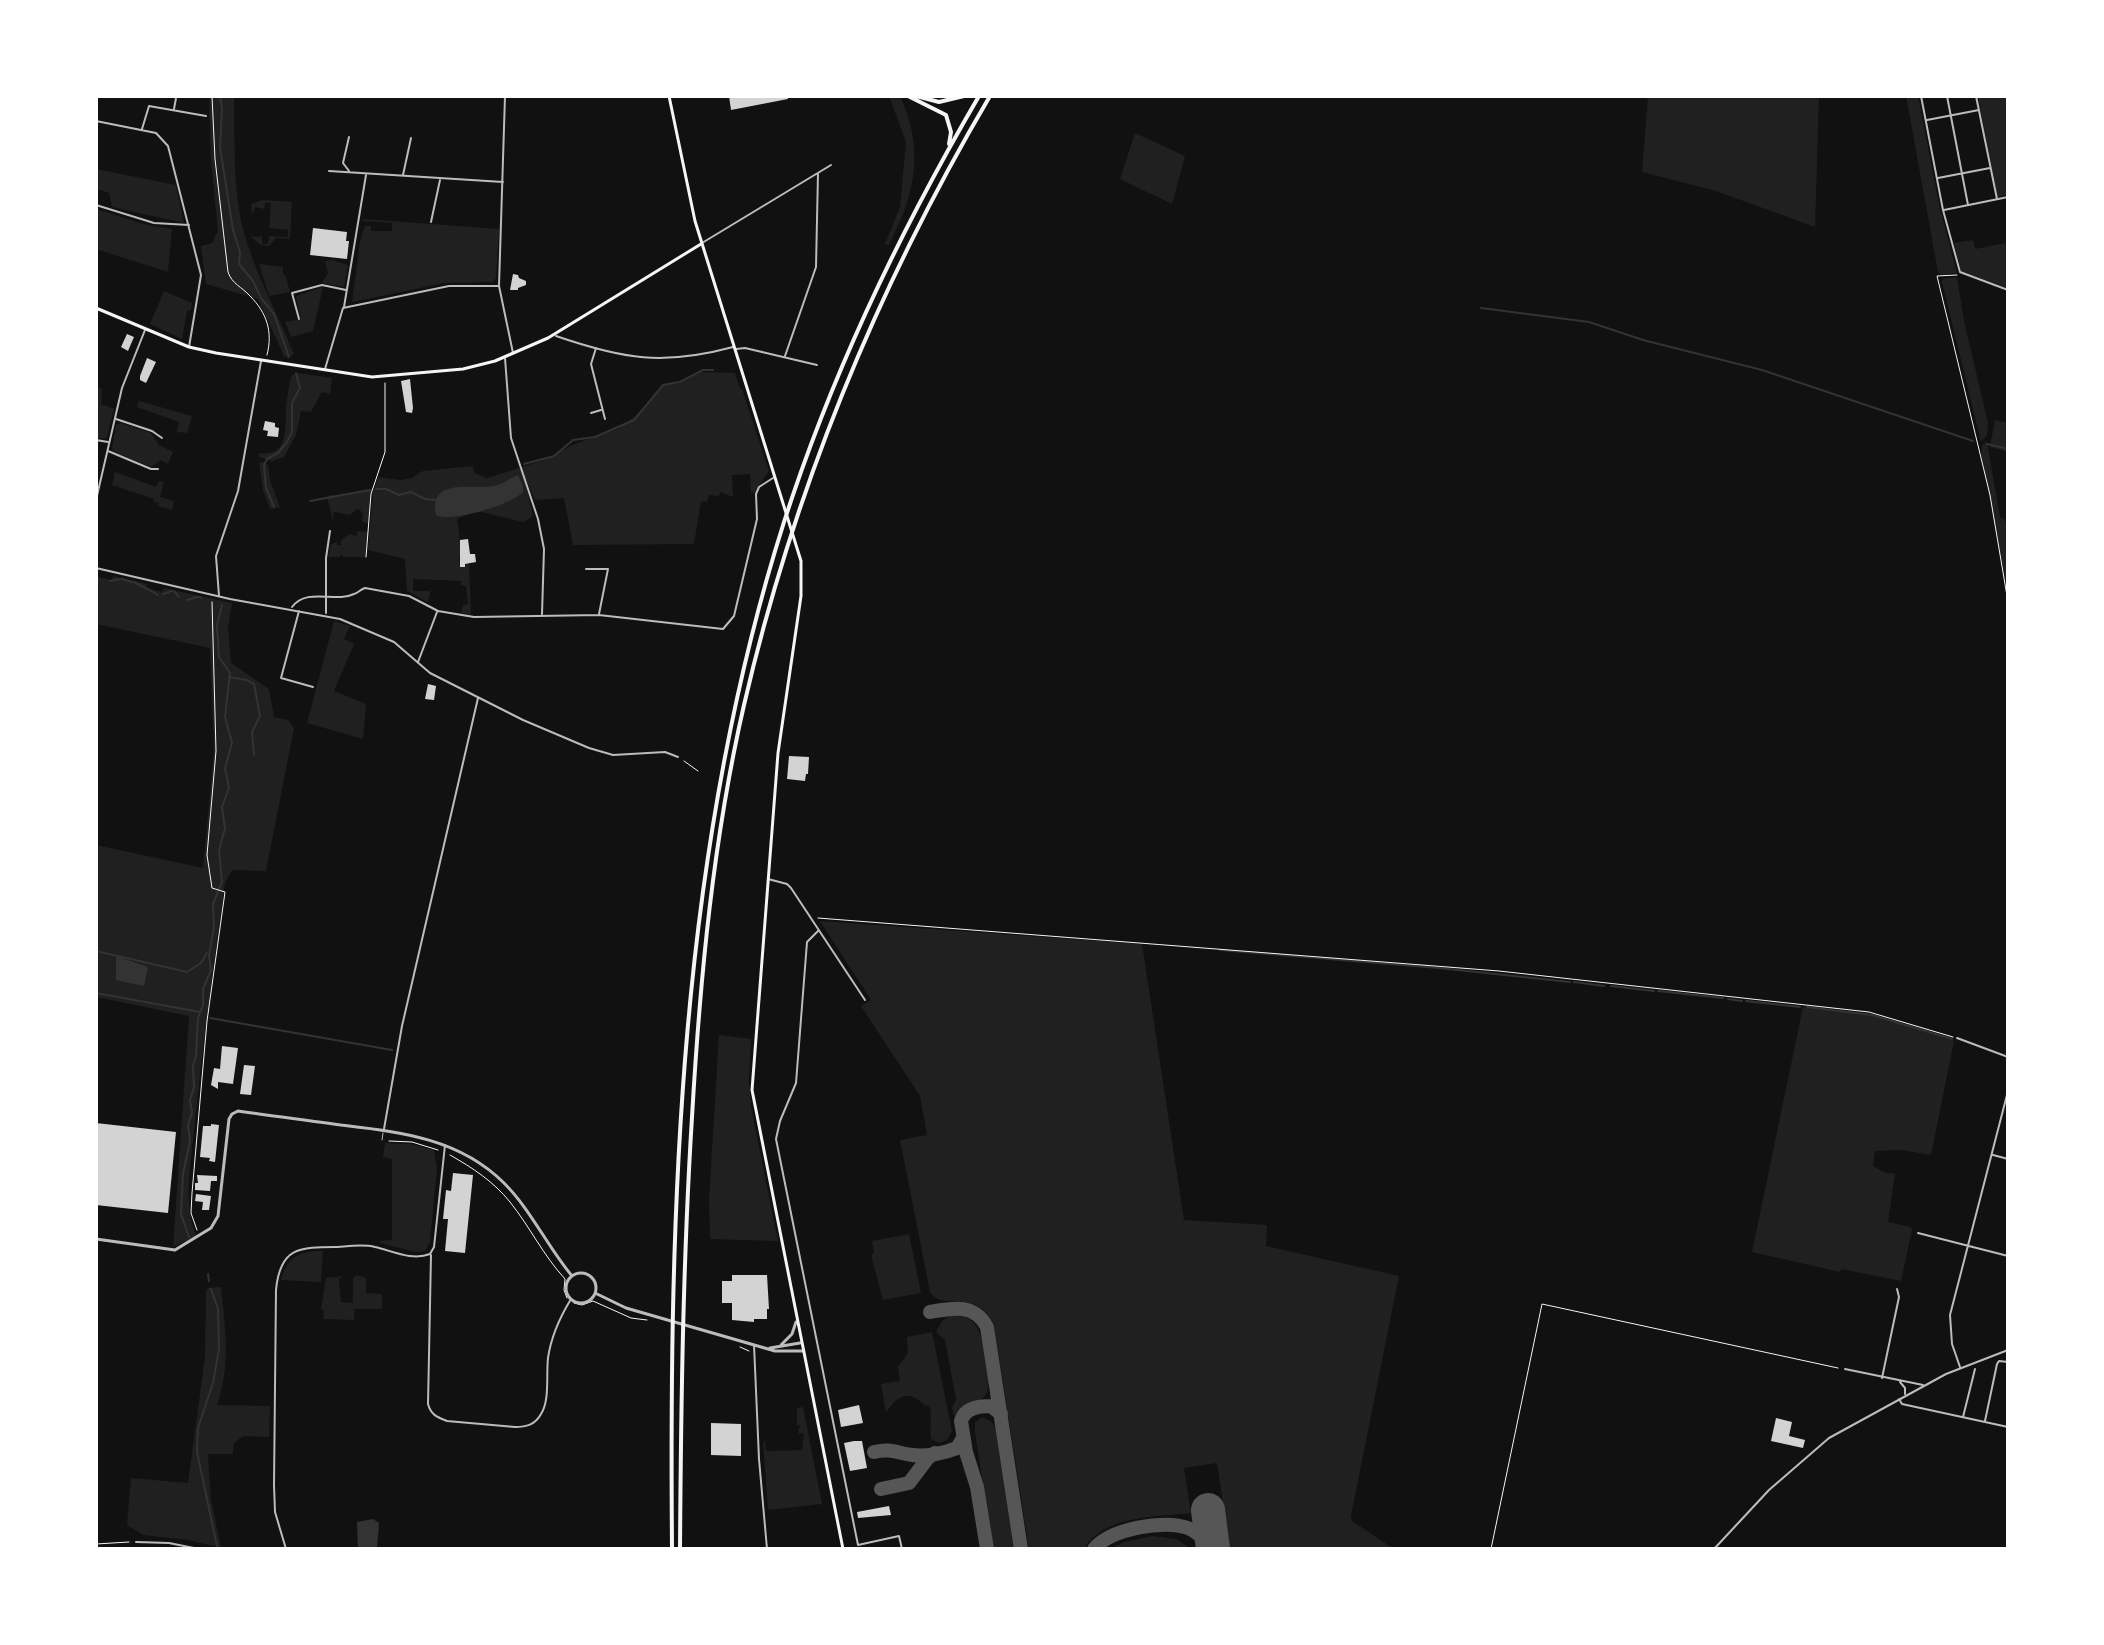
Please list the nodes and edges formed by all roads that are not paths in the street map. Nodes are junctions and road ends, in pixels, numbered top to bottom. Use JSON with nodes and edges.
{"nodes":[{"id":1,"x":505,"y":96,"type":"edge"},
{"id":2,"x":669,"y":96,"type":"edge"},
{"id":3,"x":908,"y":96,"type":"edge"},
{"id":4,"x":916,"y":96,"type":"edge"},
{"id":5,"x":964,"y":96,"type":"edge"},
{"id":6,"x":979,"y":96,"type":"edge"},
{"id":7,"x":990,"y":96,"type":"edge"},
{"id":8,"x":1921,"y":96,"type":"edge"},
{"id":9,"x":1947,"y":96,"type":"edge"},
{"id":10,"x":1976,"y":96,"type":"edge"},
{"id":11,"x":176,"y":98,"type":"dead end"},
{"id":12,"x":174,"y":110,"type":"junction"},
{"id":13,"x":1979,"y":110,"type":"junction"},
{"id":14,"x":1951,"y":115,"type":"junction"},
{"id":15,"x":206,"y":116,"type":"dead end"},
{"id":16,"x":1926,"y":120,"type":"junction"},
{"id":17,"x":96,"y":121,"type":"edge"},
{"id":18,"x":142,"y":130,"type":"junction"},
{"id":19,"x":349,"y":137,"type":"dead end"},
{"id":20,"x":411,"y":138,"type":"dead end"},
{"id":21,"x":948,"y":150,"type":"junction"},
{"id":22,"x":831,"y":165,"type":"dead end"},
{"id":23,"x":1990,"y":168,"type":"junction"},
{"id":24,"x":329,"y":171,"type":"dead end"},
{"id":25,"x":349,"y":172,"type":"junction"},
{"id":26,"x":367,"y":173,"type":"junction"},
{"id":27,"x":818,"y":173,"type":"junction"},
{"id":28,"x":1962,"y":174,"type":"junction"},
{"id":29,"x":403,"y":175,"type":"junction"},
{"id":30,"x":441,"y":178,"type":"junction"},
{"id":31,"x":1937,"y":179,"type":"junction"},
{"id":32,"x":504,"y":182,"type":"junction"},
{"id":33,"x":2008,"y":197,"type":"edge"},
{"id":34,"x":1997,"y":199,"type":"junction"},
{"id":35,"x":96,"y":205,"type":"edge"},
{"id":36,"x":1968,"y":205,"type":"junction"},
{"id":37,"x":1943,"y":210,"type":"junction"},
{"id":38,"x":431,"y":222,"type":"dead end"},
{"id":39,"x":190,"y":225,"type":"junction"},
{"id":40,"x":702,"y":243,"type":"junction"},
{"id":41,"x":499,"y":286,"type":"junction"},
{"id":42,"x":2008,"y":290,"type":"edge"},
{"id":43,"x":347,"y":291,"type":"junction"},
{"id":44,"x":96,"y":308,"type":"edge"},
{"id":45,"x":343,"y":308,"type":"junction"},
{"id":46,"x":299,"y":319,"type":"dead end"},
{"id":47,"x":145,"y":329,"type":"junction"},
{"id":48,"x":553,"y":335,"type":"junction"},
{"id":49,"x":189,"y":347,"type":"junction"},
{"id":50,"x":596,"y":347,"type":"junction"},
{"id":51,"x":734,"y":348,"type":"junction"},
{"id":52,"x":513,"y":354,"type":"junction"},
{"id":53,"x":785,"y":356,"type":"junction"},
{"id":54,"x":505,"y":357,"type":"junction"},
{"id":55,"x":261,"y":360,"type":"junction"},
{"id":56,"x":817,"y":365,"type":"dead end"},
{"id":57,"x":325,"y":370,"type":"junction"},
{"id":58,"x":602,"y":410,"type":"junction"},
{"id":59,"x":591,"y":413,"type":"dead end"},
{"id":60,"x":115,"y":419,"type":"junction"},
{"id":61,"x":605,"y":419,"type":"dead end"},
{"id":62,"x":162,"y":438,"type":"dead end"},
{"id":63,"x":96,"y":440,"type":"edge"},
{"id":64,"x":109,"y":442,"type":"junction"},
{"id":65,"x":107,"y":451,"type":"junction"},
{"id":66,"x":158,"y":469,"type":"dead end"},
{"id":67,"x":776,"y":476,"type":"junction"},
{"id":68,"x":96,"y":500,"type":"edge"},
{"id":69,"x":330,"y":531,"type":"dead end"},
{"id":70,"x":96,"y":568,"type":"edge"},
{"id":71,"x":586,"y":569,"type":"dead end"},
{"id":72,"x":219,"y":596,"type":"junction"},
{"id":73,"x":325,"y":596,"type":"junction"},
{"id":74,"x":291,"y":608,"type":"junction"},
{"id":75,"x":299,"y":610,"type":"junction"},
{"id":76,"x":438,"y":611,"type":"junction"},
{"id":77,"x":326,"y":615,"type":"junction"},
{"id":78,"x":542,"y":615,"type":"junction"},
{"id":79,"x":599,"y":615,"type":"junction"},
{"id":80,"x":418,"y":663,"type":"junction"},
{"id":81,"x":274,"y":677,"type":"dead end"},
{"id":82,"x":281,"y":678,"type":"junction"},
{"id":83,"x":313,"y":687,"type":"dead end"},
{"id":84,"x":479,"y":696,"type":"junction"},
{"id":85,"x":678,"y":757,"type":"road end"},
{"id":86,"x":767,"y":879,"type":"junction"},
{"id":87,"x":819,"y":930,"type":"junction"},
{"id":88,"x":865,"y":1000,"type":"dead end"},
{"id":89,"x":1957,"y":1038,"type":"road end"},
{"id":90,"x":2008,"y":1057,"type":"edge"},
{"id":91,"x":2008,"y":1091,"type":"edge"},
{"id":92,"x":384,"y":1130,"type":"junction"},
{"id":93,"x":382,"y":1140,"type":"road end"},
{"id":94,"x":445,"y":1145,"type":"junction"},
{"id":95,"x":1991,"y":1155,"type":"junction"},
{"id":96,"x":2008,"y":1159,"type":"edge"},
{"id":97,"x":1918,"y":1233,"type":"dead end"},
{"id":98,"x":96,"y":1239,"type":"edge"},
{"id":99,"x":1968,"y":1246,"type":"junction"},
{"id":100,"x":430,"y":1254,"type":"junction"},
{"id":101,"x":2008,"y":1256,"type":"edge"},
{"id":102,"x":572,"y":1276,"type":"junction"},
{"id":103,"x":1897,"y":1289,"type":"dead end"},
{"id":104,"x":595,"y":1293,"type":"junction"},
{"id":105,"x":571,"y":1299,"type":"junction"},
{"id":106,"x":796,"y":1322,"type":"junction"},
{"id":107,"x":800,"y":1343,"type":"junction"},
{"id":108,"x":754,"y":1344,"type":"junction"},
{"id":109,"x":781,"y":1345,"type":"junction"},
{"id":110,"x":770,"y":1348,"type":"junction"},
{"id":111,"x":2008,"y":1350,"type":"edge"},
{"id":112,"x":802,"y":1351,"type":"junction"},
{"id":113,"x":2008,"y":1362,"type":"edge"},
{"id":114,"x":1961,"y":1368,"type":"junction"},
{"id":115,"x":1845,"y":1369,"type":"road end"},
{"id":116,"x":1975,"y":1369,"type":"dead end"},
{"id":117,"x":1882,"y":1378,"type":"junction"},
{"id":118,"x":1900,"y":1382,"type":"junction"},
{"id":119,"x":1924,"y":1385,"type":"junction"},
{"id":120,"x":1905,"y":1395,"type":"junction"},
{"id":121,"x":1899,"y":1399,"type":"junction"},
{"id":122,"x":1963,"y":1417,"type":"junction"},
{"id":123,"x":2008,"y":1420,"type":"edge"},
{"id":124,"x":1985,"y":1422,"type":"junction"},
{"id":125,"x":2007,"y":1427,"type":"edge"},
{"id":126,"x":136,"y":1542,"type":"road end"},
{"id":127,"x":858,"y":1547,"type":"edge"},
{"id":128,"x":286,"y":1548,"type":"edge"},
{"id":129,"x":199,"y":1549,"type":"edge"},
{"id":130,"x":281,"y":1549,"type":"edge"},
{"id":131,"x":672,"y":1549,"type":"edge"},
{"id":132,"x":680,"y":1549,"type":"edge"},
{"id":133,"x":767,"y":1549,"type":"edge"},
{"id":134,"x":843,"y":1549,"type":"edge"},
{"id":135,"x":902,"y":1549,"type":"edge"},
{"id":136,"x":1714,"y":1549,"type":"edge"}],
"edges":[{"from":1,"to":32,"type":"street"},
{"from":2,"to":40,"type":"main road"},
{"from":3,"to":21,"type":"highway"},
{"from":4,"to":5,"type":"highway"},
{"from":6,"to":21,"type":"highway"},
{"from":7,"to":132,"type":"highway"},
{"from":8,"to":16,"type":"street"},
{"from":9,"to":14,"type":"street"},
{"from":10,"to":13,"type":"street"},
{"from":11,"to":12,"type":"street"},
{"from":12,"to":15,"type":"street"},
{"from":12,"to":18,"type":"street"},
{"from":13,"to":14,"type":"street"},
{"from":13,"to":23,"type":"street"},
{"from":14,"to":16,"type":"street"},
{"from":14,"to":28,"type":"street"},
{"from":16,"to":31,"type":"street"},
{"from":17,"to":18,"type":"street"},
{"from":18,"to":39,"type":"street"},
{"from":19,"to":25,"type":"street"},
{"from":20,"to":29,"type":"street"},
{"from":21,"to":131,"type":"highway"},
{"from":22,"to":27,"type":"street"},
{"from":23,"to":28,"type":"street"},
{"from":23,"to":34,"type":"street"},
{"from":24,"to":25,"type":"street"},
{"from":25,"to":26,"type":"street"},
{"from":26,"to":29,"type":"street"},
{"from":26,"to":43,"type":"street"},
{"from":27,"to":40,"type":"street"},
{"from":27,"to":53,"type":"street"},
{"from":28,"to":31,"type":"street"},
{"from":28,"to":36,"type":"street"},
{"from":29,"to":30,"type":"street"},
{"from":30,"to":32,"type":"street"},
{"from":30,"to":38,"type":"street"},
{"from":31,"to":37,"type":"street"},
{"from":32,"to":41,"type":"street"},
{"from":33,"to":34,"type":"street"},
{"from":34,"to":36,"type":"street"},
{"from":35,"to":39,"type":"street"},
{"from":36,"to":37,"type":"street"},
{"from":37,"to":42,"type":"street"},
{"from":39,"to":49,"type":"street"},
{"from":40,"to":48,"type":"main road"},
{"from":40,"to":51,"type":"main road"},
{"from":41,"to":45,"type":"street"},
{"from":41,"to":52,"type":"street"},
{"from":43,"to":45,"type":"street"},
{"from":43,"to":46,"type":"street"},
{"from":44,"to":47,"type":"main road"},
{"from":45,"to":57,"type":"street"},
{"from":47,"to":49,"type":"main road"},
{"from":47,"to":60,"type":"street"},
{"from":48,"to":50,"type":"street"},
{"from":48,"to":52,"type":"main road"},
{"from":49,"to":55,"type":"main road"},
{"from":50,"to":51,"type":"street"},
{"from":50,"to":58,"type":"street"},
{"from":51,"to":53,"type":"street"},
{"from":51,"to":67,"type":"main road"},
{"from":52,"to":54,"type":"main road"},
{"from":53,"to":56,"type":"street"},
{"from":54,"to":57,"type":"main road"},
{"from":54,"to":78,"type":"street"},
{"from":55,"to":57,"type":"main road"},
{"from":55,"to":72,"type":"street"},
{"from":58,"to":59,"type":"street"},
{"from":58,"to":61,"type":"street"},
{"from":60,"to":62,"type":"street"},
{"from":60,"to":64,"type":"street"},
{"from":63,"to":64,"type":"street"},
{"from":64,"to":65,"type":"street"},
{"from":65,"to":66,"type":"street"},
{"from":65,"to":68,"type":"street"},
{"from":67,"to":79,"type":"street"},
{"from":67,"to":86,"type":"main road"},
{"from":69,"to":73,"type":"street"},
{"from":70,"to":72,"type":"street"},
{"from":71,"to":79,"type":"street"},
{"from":72,"to":74,"type":"street"},
{"from":73,"to":74,"type":"street"},
{"from":73,"to":76,"type":"street"},
{"from":73,"to":77,"type":"street"},
{"from":74,"to":75,"type":"street"},
{"from":75,"to":77,"type":"street"},
{"from":75,"to":82,"type":"street"},
{"from":76,"to":78,"type":"street"},
{"from":76,"to":80,"type":"street"},
{"from":77,"to":80,"type":"street"},
{"from":78,"to":79,"type":"street"},
{"from":80,"to":84,"type":"street"},
{"from":81,"to":82,"type":"street"},
{"from":82,"to":83,"type":"street"},
{"from":84,"to":85,"type":"street"},
{"from":84,"to":92,"type":"street"},
{"from":86,"to":87,"type":"street"},
{"from":86,"to":106,"type":"main road"},
{"from":87,"to":88,"type":"street"},
{"from":87,"to":127,"type":"street"},
{"from":89,"to":90,"type":"street"},
{"from":91,"to":95,"type":"street"},
{"from":92,"to":93,"type":"lane"},
{"from":92,"to":94,"type":"street"},
{"from":92,"to":98,"type":"street"},
{"from":94,"to":100,"type":"street"},
{"from":94,"to":102,"type":"street"},
{"from":95,"to":96,"type":"street"},
{"from":95,"to":99,"type":"street"},
{"from":97,"to":99,"type":"street"},
{"from":99,"to":101,"type":"street"},
{"from":99,"to":114,"type":"street"},
{"from":100,"to":105,"type":"street"},
{"from":100,"to":128,"type":"street"},
{"from":102,"to":104,"type":"street"},
{"from":102,"to":105,"type":"street"},
{"from":103,"to":117,"type":"street"},
{"from":104,"to":105,"type":"street"},
{"from":104,"to":108,"type":"street"},
{"from":106,"to":107,"type":"main road"},
{"from":106,"to":109,"type":"street"},
{"from":107,"to":109,"type":"street"},
{"from":107,"to":112,"type":"main road"},
{"from":108,"to":110,"type":"street"},
{"from":108,"to":133,"type":"street"},
{"from":109,"to":110,"type":"street"},
{"from":110,"to":112,"type":"street"},
{"from":111,"to":114,"type":"street"},
{"from":112,"to":134,"type":"main road"},
{"from":113,"to":124,"type":"street"},
{"from":114,"to":119,"type":"street"},
{"from":115,"to":117,"type":"street"},
{"from":116,"to":122,"type":"street"},
{"from":117,"to":118,"type":"street"},
{"from":118,"to":119,"type":"street"},
{"from":118,"to":120,"type":"street"},
{"from":119,"to":120,"type":"street"},
{"from":120,"to":121,"type":"street"},
{"from":121,"to":122,"type":"street"},
{"from":121,"to":136,"type":"street"},
{"from":122,"to":124,"type":"street"},
{"from":123,"to":125,"type":"street"},
{"from":124,"to":125,"type":"street"},
{"from":126,"to":129,"type":"street"},
{"from":127,"to":135,"type":"street"},
{"from":128,"to":130,"type":"street"}]}
